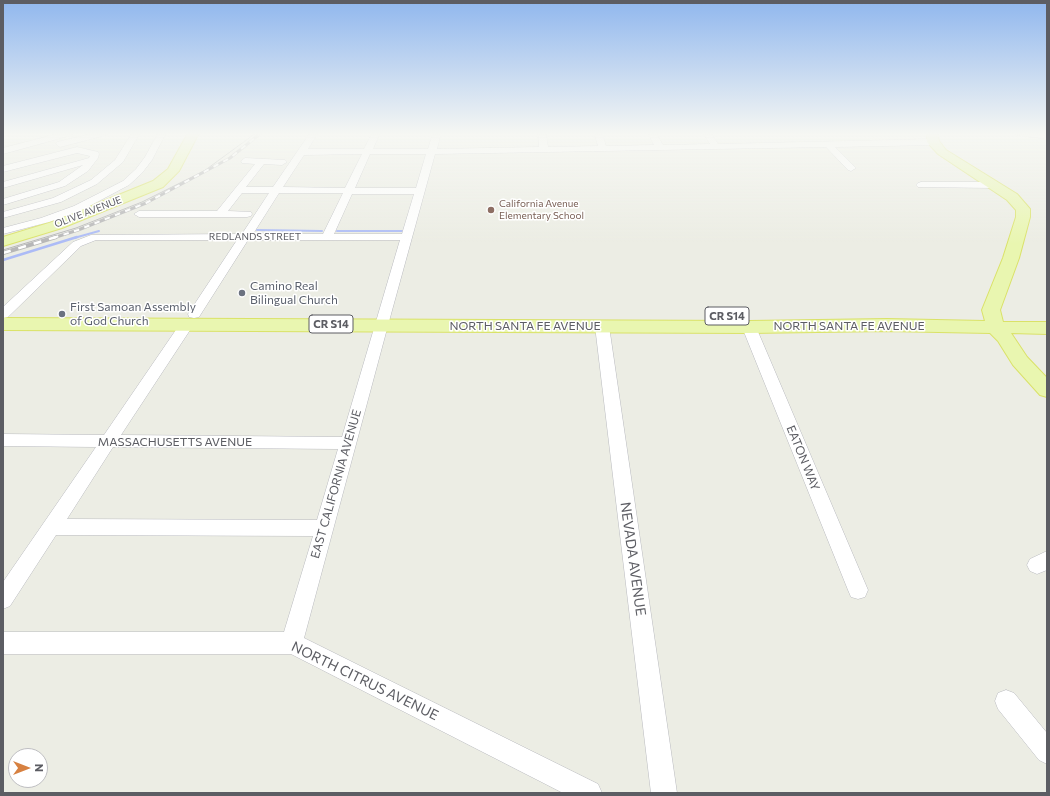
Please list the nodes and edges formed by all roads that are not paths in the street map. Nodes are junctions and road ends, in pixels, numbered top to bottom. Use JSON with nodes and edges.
{"nodes":[{"id":1,"x":56,"y":170,"type":"edge"},
{"id":2,"x":83,"y":170,"type":"edge"},
{"id":3,"x":108,"y":170,"type":"edge"},
{"id":4,"x":140,"y":170,"type":"edge"},
{"id":5,"x":173,"y":170,"type":"edge"},
{"id":6,"x":255,"y":170,"type":"edge"},
{"id":7,"x":289,"y":170,"type":"edge"},
{"id":8,"x":358,"y":170,"type":"edge"},
{"id":9,"x":426,"y":170,"type":"edge"},
{"id":10,"x":970,"y":170,"type":"edge"},
{"id":11,"x":3,"y":185,"type":"edge"},
{"id":12,"x":921,"y":186,"type":"dead end"},
{"id":13,"x":994,"y":186,"type":"junction"},
{"id":14,"x":240,"y":190,"type":"junction"},
{"id":15,"x":276,"y":190,"type":"junction"},
{"id":16,"x":348,"y":190,"type":"junction"},
{"id":17,"x":420,"y":191,"type":"junction"},
{"id":18,"x":3,"y":202,"type":"edge"},
{"id":19,"x":139,"y":214,"type":"dead end"},
{"id":20,"x":187,"y":214,"type":"junction"},
{"id":21,"x":220,"y":214,"type":"junction"},
{"id":22,"x":247,"y":214,"type":"dead end"},
{"id":23,"x":3,"y":215,"type":"edge"},
{"id":24,"x":3,"y":231,"type":"edge"},
{"id":25,"x":168,"y":236,"type":"junction"},
{"id":26,"x":245,"y":237,"type":"junction"},
{"id":27,"x":327,"y":237,"type":"junction"},
{"id":28,"x":407,"y":237,"type":"junction"},
{"id":29,"x":3,"y":242,"type":"edge"},
{"id":30,"x":3,"y":314,"type":"edge"},
{"id":31,"x":540,"y":315,"type":"junction"},
{"id":32,"x":1047,"y":317,"type":"edge"},
{"id":33,"x":190,"y":319,"type":"junction"},
{"id":34,"x":382,"y":320,"type":"junction"},
{"id":35,"x":994,"y":322,"type":"junction"},
{"id":36,"x":3,"y":324,"type":"edge"},
{"id":37,"x":476,"y":325,"type":"junction"},
{"id":38,"x":602,"y":326,"type":"junction"},
{"id":39,"x":749,"y":327,"type":"junction"},
{"id":40,"x":1047,"y":328,"type":"edge"},
{"id":41,"x":1047,"y":390,"type":"edge"},
{"id":42,"x":3,"y":440,"type":"edge"},
{"id":43,"x":109,"y":441,"type":"junction"},
{"id":44,"x":347,"y":443,"type":"junction"},
{"id":45,"x":52,"y":527,"type":"junction"},
{"id":46,"x":324,"y":528,"type":"junction"},
{"id":47,"x":858,"y":590,"type":"dead end"},
{"id":48,"x":3,"y":599,"type":"edge"},
{"id":49,"x":3,"y":643,"type":"edge"},
{"id":50,"x":292,"y":643,"type":"junction"},
{"id":51,"x":1006,"y":701,"type":"dead end"},
{"id":52,"x":1047,"y":752,"type":"edge"},
{"id":53,"x":589,"y":793,"type":"edge"},
{"id":54,"x":664,"y":793,"type":"edge"}],
"edges":[{"from":1,"to":11,"type":"street"},
{"from":2,"to":18,"type":"street"},
{"from":3,"to":23,"type":"street"},
{"from":4,"to":24,"type":"street"},
{"from":5,"to":29,"type":"main road","name":"OLIVE AVENUE"},
{"from":6,"to":14,"type":"street"},
{"from":7,"to":15,"type":"street"},
{"from":8,"to":16,"type":"street"},
{"from":9,"to":17,"type":"street","name":"EAST CALIFORNIA AVENUE"},
{"from":10,"to":13,"type":"main road"},
{"from":12,"to":13,"type":"street"},
{"from":13,"to":35,"type":"main road"},
{"from":14,"to":15,"type":"street"},
{"from":14,"to":21,"type":"street"},
{"from":15,"to":16,"type":"street"},
{"from":15,"to":26,"type":"street"},
{"from":16,"to":17,"type":"street"},
{"from":16,"to":27,"type":"street"},
{"from":17,"to":28,"type":"street","name":"EAST CALIFORNIA AVENUE"},
{"from":19,"to":20,"type":"street"},
{"from":20,"to":21,"type":"street"},
{"from":20,"to":25,"type":"street"},
{"from":21,"to":22,"type":"street"},
{"from":25,"to":26,"type":"street","name":"REDLANDS STREET"},
{"from":25,"to":30,"type":"street","name":"REDLANDS STREET"},
{"from":26,"to":27,"type":"street","name":"REDLANDS STREET"},
{"from":26,"to":33,"type":"street"},
{"from":27,"to":28,"type":"street","name":"REDLANDS STREET"},
{"from":28,"to":34,"type":"street","name":"EAST CALIFORNIA AVENUE"},
{"from":30,"to":33,"type":"main road","name":"NORTH SANTA FE AVENUE","number":"CR S14"},
{"from":31,"to":34,"type":"main road","name":"NORTH SANTA FE AVENUE","number":"CR S14"},
{"from":31,"to":35,"type":"main road","name":"NORTH SANTA FE AVENUE","number":"CR S14"},
{"from":31,"to":37,"type":"main road"},
{"from":32,"to":35,"type":"main road","name":"NORTH SANTA FE AVENUE","number":"CR S14"},
{"from":33,"to":34,"type":"main road","name":"NORTH SANTA FE AVENUE","number":"CR S14"},
{"from":33,"to":36,"type":"main road","name":"NORTH SANTA FE AVENUE","number":"CR S14"},
{"from":33,"to":43,"type":"street"},
{"from":34,"to":37,"type":"main road","name":"NORTH SANTA FE AVENUE","number":"CR S14"},
{"from":34,"to":44,"type":"street","name":"EAST CALIFORNIA AVENUE"},
{"from":35,"to":39,"type":"main road","name":"NORTH SANTA FE AVENUE","number":"CR S14"},
{"from":35,"to":40,"type":"main road","name":"NORTH SANTA FE AVENUE","number":"CR S14"},
{"from":35,"to":41,"type":"main road"},
{"from":37,"to":38,"type":"main road","name":"NORTH SANTA FE AVENUE","number":"CR S14"},
{"from":38,"to":39,"type":"main road","name":"NORTH SANTA FE AVENUE","number":"CR S14"},
{"from":38,"to":54,"type":"street","name":"NEVADA AVENUE"},
{"from":39,"to":47,"type":"street","name":"EATON WAY"},
{"from":42,"to":43,"type":"street","name":"MASSACHUSETTS AVENUE"},
{"from":43,"to":44,"type":"street","name":"MASSACHUSETTS AVENUE"},
{"from":43,"to":45,"type":"street"},
{"from":44,"to":46,"type":"street","name":"EAST CALIFORNIA AVENUE"},
{"from":45,"to":46,"type":"street"},
{"from":45,"to":48,"type":"street"},
{"from":46,"to":50,"type":"street","name":"EAST CALIFORNIA AVENUE"},
{"from":49,"to":50,"type":"street","name":"NORTH CITRUS AVENUE"},
{"from":50,"to":53,"type":"street","name":"NORTH CITRUS AVENUE"},
{"from":51,"to":52,"type":"street"}]}
